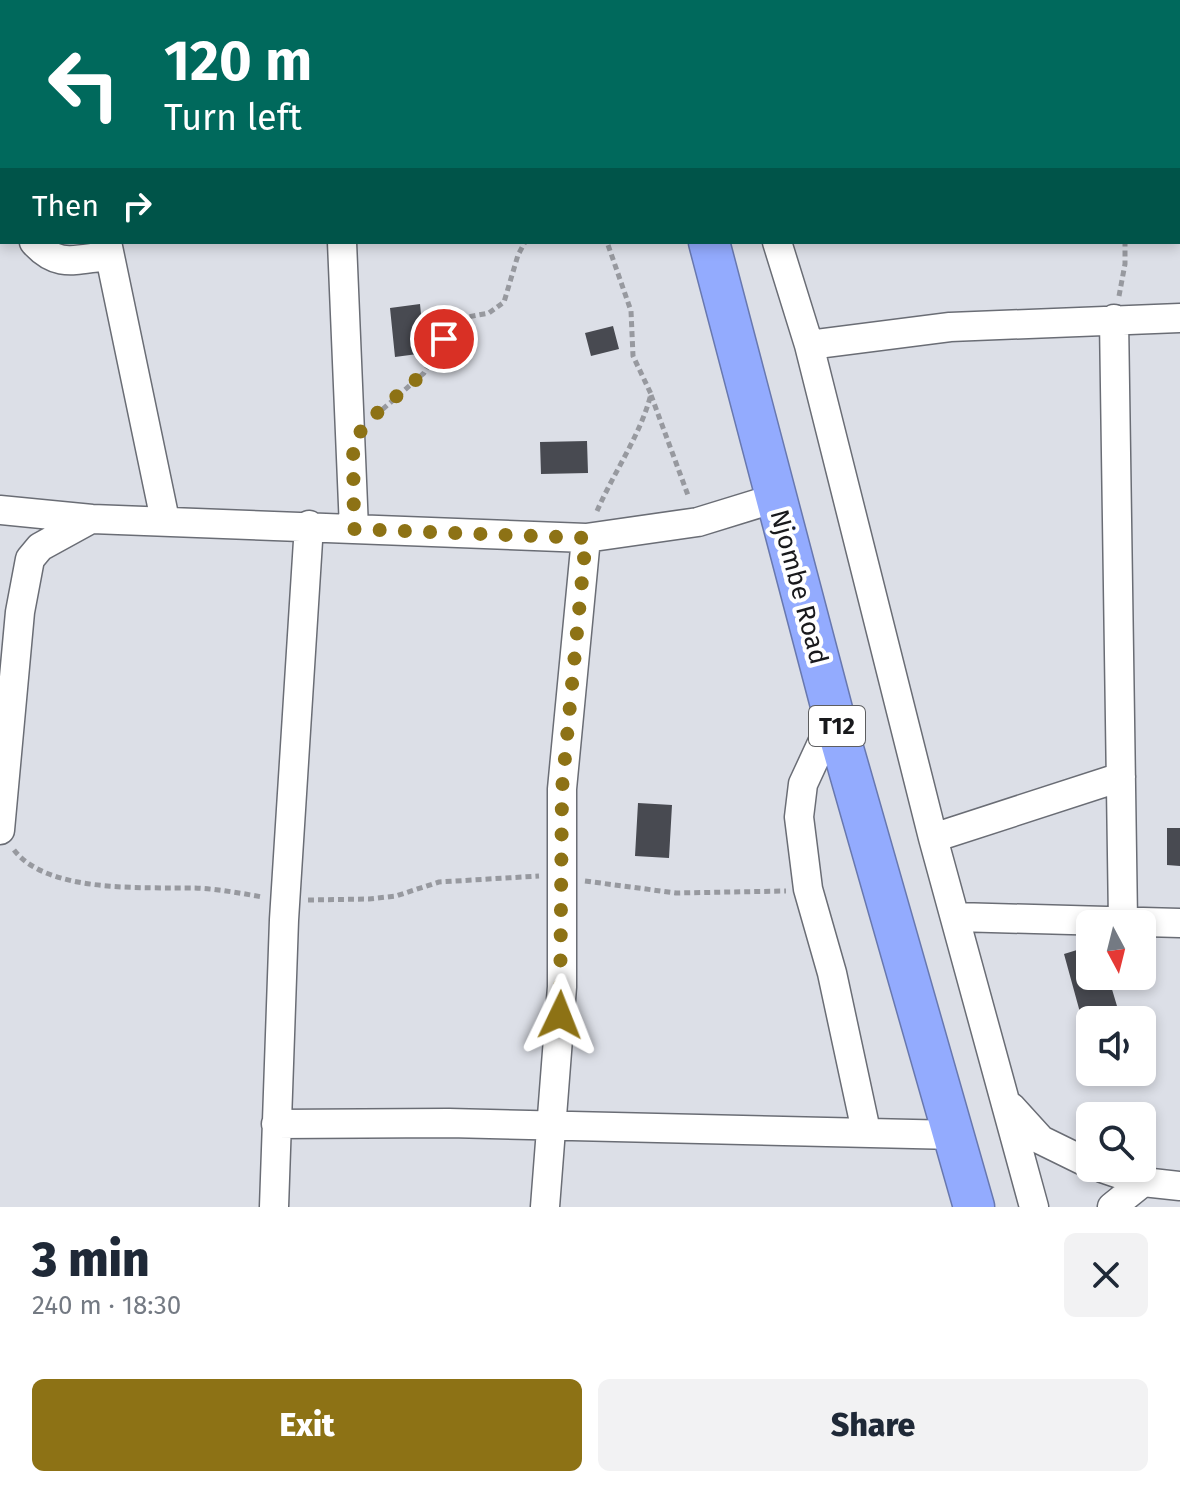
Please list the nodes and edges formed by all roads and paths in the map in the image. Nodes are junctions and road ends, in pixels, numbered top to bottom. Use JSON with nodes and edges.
{"nodes":[{"id":1,"x":36,"y":244,"type":"edge"},
{"id":2,"x":342,"y":244,"type":"edge"},
{"id":3,"x":524,"y":244,"type":"edge"},
{"id":4,"x":608,"y":244,"type":"edge"},
{"id":5,"x":710,"y":244,"type":"edge"},
{"id":6,"x":778,"y":244,"type":"edge"},
{"id":7,"x":1125,"y":244,"type":"edge"},
{"id":8,"x":108,"y":249,"type":"edge"},
{"id":9,"x":1180,"y":318,"type":"edge"},
{"id":10,"x":1114,"y":319,"type":"junction"},
{"id":11,"x":809,"y":345,"type":"junction"},
{"id":12,"x":651,"y":394,"type":"junction"},
{"id":13,"x":353,"y":440,"type":"junction"},
{"id":14,"x":776,"y":498,"type":"junction"},
{"id":15,"x":0,"y":510,"type":"edge"},
{"id":16,"x":92,"y":519,"type":"junction"},
{"id":17,"x":165,"y":520,"type":"junction"},
{"id":18,"x":698,"y":522,"type":"junction"},
{"id":19,"x":309,"y":525,"type":"junction"},
{"id":20,"x":354,"y":529,"type":"junction"},
{"id":21,"x":586,"y":538,"type":"junction"},
{"id":22,"x":834,"y":717,"type":"junction"},
{"id":23,"x":1121,"y":777,"type":"junction"},
{"id":24,"x":5,"y":837,"type":"edge"},
{"id":25,"x":933,"y":838,"type":"junction"},
{"id":26,"x":560,"y":877,"type":"junction"},
{"id":27,"x":808,"y":889,"type":"junction"},
{"id":28,"x":286,"y":899,"type":"junction"},
{"id":29,"x":1123,"y":910,"type":"edge"},
{"id":30,"x":956,"y":917,"type":"junction"},
{"id":31,"x":1076,"y":920,"type":"edge"},
{"id":32,"x":1156,"y":922,"type":"edge"},
{"id":33,"x":1180,"y":923,"type":"edge"},
{"id":34,"x":1007,"y":1104,"type":"junction"},
{"id":35,"x":276,"y":1124,"type":"junction"},
{"id":36,"x":553,"y":1126,"type":"junction"},
{"id":37,"x":866,"y":1131,"type":"junction"},
{"id":38,"x":956,"y":1135,"type":"junction"},
{"id":39,"x":1076,"y":1157,"type":"edge"},
{"id":40,"x":1143,"y":1182,"type":"joint"},
{"id":41,"x":1180,"y":1186,"type":"edge"},
{"id":42,"x":274,"y":1207,"type":"edge"},
{"id":43,"x":545,"y":1207,"type":"edge"},
{"id":44,"x":974,"y":1207,"type":"edge"},
{"id":45,"x":1034,"y":1207,"type":"edge"},
{"id":46,"x":1112,"y":1207,"type":"edge"}],
"edges":[{"from":1,"to":8,"type":"street"},
{"from":2,"to":13,"type":"street"},
{"from":3,"to":13,"type":"path"},
{"from":4,"to":12,"type":"path"},
{"from":5,"to":14,"type":"highway","name":"Njombe Road","number":"T12"},
{"from":6,"to":11,"type":"street"},
{"from":7,"to":10,"type":"path"},
{"from":8,"to":17,"type":"street"},
{"from":9,"to":10,"type":"street"},
{"from":10,"to":11,"type":"street"},
{"from":10,"to":23,"type":"street"},
{"from":11,"to":25,"type":"street"},
{"from":12,"to":18,"type":"path"},
{"from":12,"to":21,"type":"path"},
{"from":13,"to":20,"type":"street"},
{"from":14,"to":18,"type":"street"},
{"from":14,"to":22,"type":"highway","name":"Njombe Road","number":"T12"},
{"from":15,"to":16,"type":"street"},
{"from":16,"to":17,"type":"street"},
{"from":16,"to":24,"type":"street"},
{"from":17,"to":19,"type":"street"},
{"from":18,"to":21,"type":"street"},
{"from":19,"to":20,"type":"street"},
{"from":19,"to":28,"type":"street"},
{"from":20,"to":21,"type":"street"},
{"from":21,"to":26,"type":"street"},
{"from":22,"to":27,"type":"street"},
{"from":22,"to":38,"type":"highway","name":"Njombe Road","number":"T12"},
{"from":23,"to":25,"type":"street"},
{"from":23,"to":29,"type":"street"},
{"from":24,"to":28,"type":"path"},
{"from":25,"to":30,"type":"street"},
{"from":26,"to":27,"type":"path"},
{"from":26,"to":28,"type":"path"},
{"from":26,"to":36,"type":"street"},
{"from":27,"to":37,"type":"street"},
{"from":28,"to":35,"type":"street"},
{"from":30,"to":31,"type":"street"},
{"from":30,"to":34,"type":"street"},
{"from":32,"to":33,"type":"street"},
{"from":34,"to":39,"type":"street"},
{"from":34,"to":45,"type":"street"},
{"from":35,"to":36,"type":"street"},
{"from":35,"to":42,"type":"street"},
{"from":36,"to":37,"type":"street"},
{"from":36,"to":43,"type":"street"},
{"from":37,"to":38,"type":"street"},
{"from":38,"to":44,"type":"highway","name":"Njombe Road","number":"T12"},
{"from":40,"to":41,"type":"street"},
{"from":40,"to":46,"type":"street"}]}
